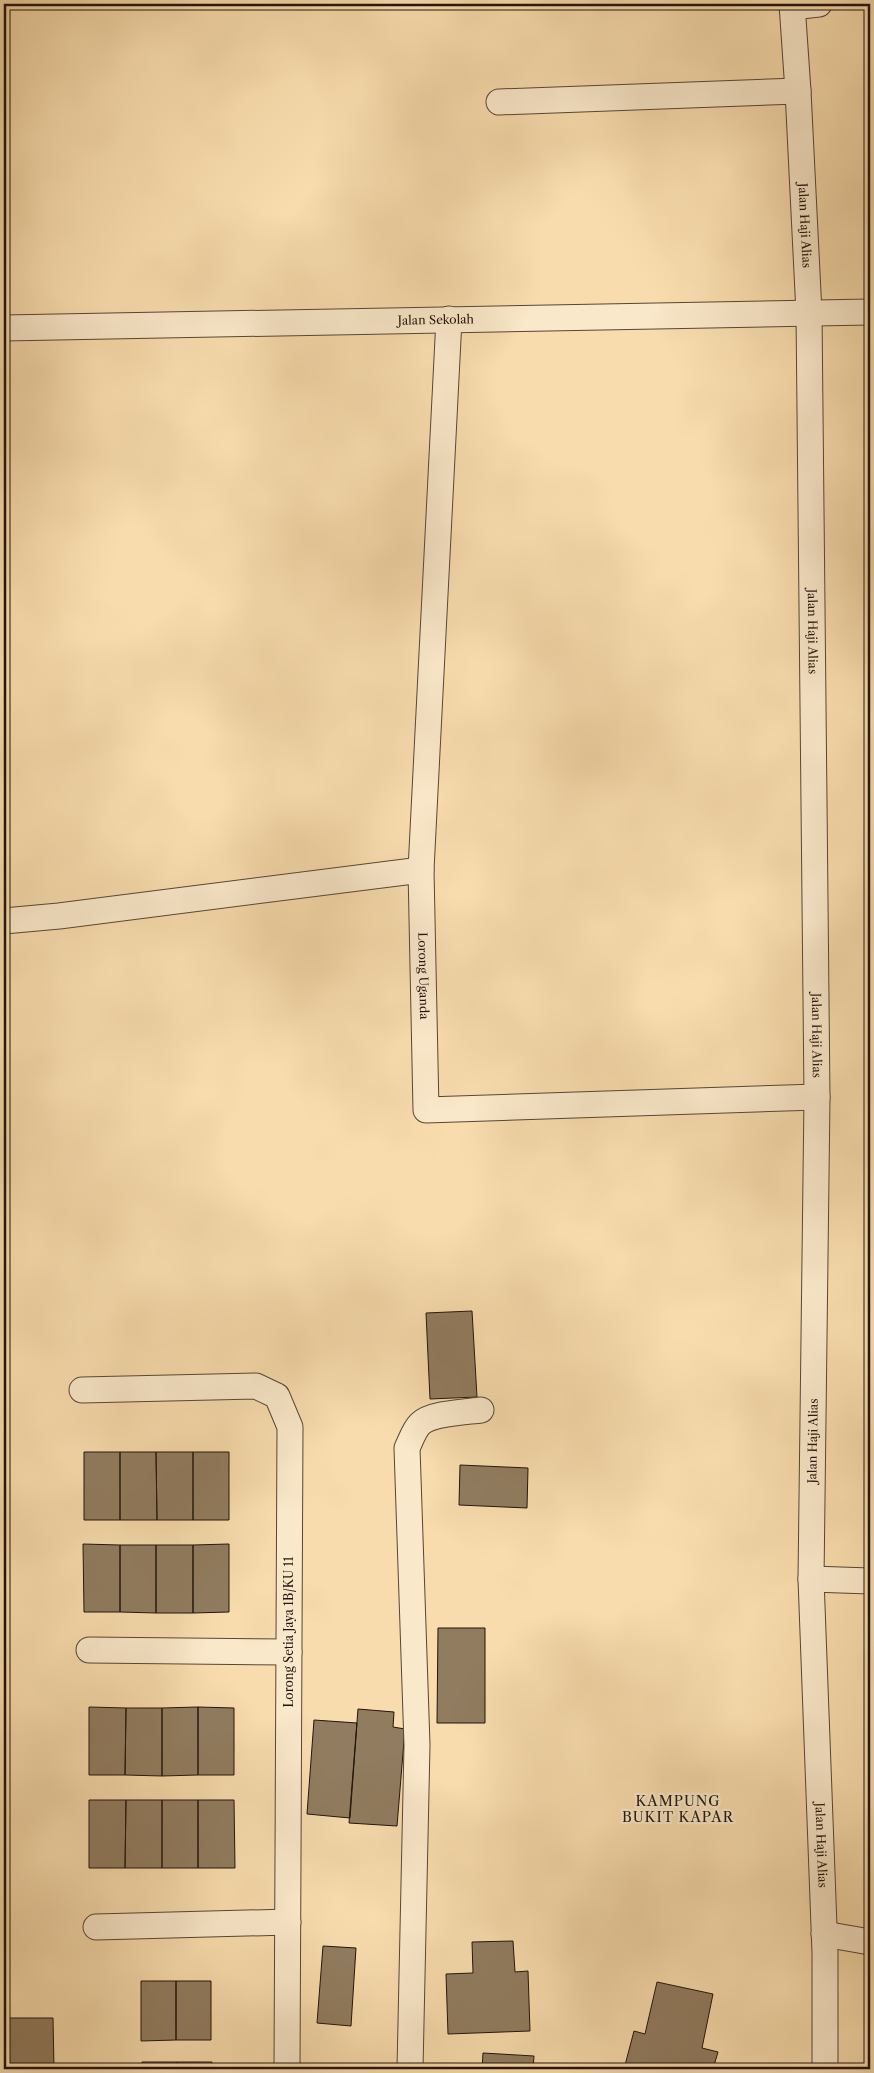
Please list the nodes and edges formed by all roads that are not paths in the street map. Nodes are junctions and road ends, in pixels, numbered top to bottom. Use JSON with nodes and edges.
{"nodes":[{"id":1,"x":820,"y":4,"type":"edge"},
{"id":2,"x":792,"y":6,"type":"edge"},
{"id":3,"x":798,"y":91,"type":"junction"},
{"id":4,"x":499,"y":102,"type":"dead end"},
{"id":5,"x":870,"y":312,"type":"edge"},
{"id":6,"x":809,"y":313,"type":"junction"},
{"id":7,"x":449,"y":319,"type":"junction"},
{"id":8,"x":4,"y":328,"type":"edge"},
{"id":9,"x":421,"y":870,"type":"junction"},
{"id":10,"x":4,"y":921,"type":"edge"},
{"id":11,"x":817,"y":1098,"type":"junction"},
{"id":12,"x":82,"y":1390,"type":"dead end"},
{"id":13,"x":481,"y":1410,"type":"dead end"},
{"id":14,"x":811,"y":1579,"type":"junction"},
{"id":15,"x":870,"y":1581,"type":"edge"},
{"id":16,"x":89,"y":1650,"type":"dead end"},
{"id":17,"x":289,"y":1652,"type":"junction"},
{"id":18,"x":288,"y":1922,"type":"junction"},
{"id":19,"x":96,"y":1926,"type":"dead end"},
{"id":20,"x":824,"y":1934,"type":"junction"},
{"id":21,"x":870,"y":1942,"type":"edge"},
{"id":22,"x":287,"y":2069,"type":"edge"},
{"id":23,"x":410,"y":2069,"type":"edge"},
{"id":24,"x":825,"y":2069,"type":"edge"}],
"edges":[{"from":1,"to":2,"type":"street"},
{"from":2,"to":3,"type":"street","name":"Jalan Haji Alias"},
{"from":3,"to":4,"type":"street"},
{"from":3,"to":6,"type":"street","name":"Jalan Haji Alias"},
{"from":5,"to":6,"type":"street","name":"Jalan Sekolah"},
{"from":6,"to":7,"type":"street","name":"Jalan Sekolah"},
{"from":6,"to":11,"type":"street","name":"Jalan Haji Alias"},
{"from":7,"to":8,"type":"street","name":"Jalan Sekolah"},
{"from":7,"to":9,"type":"street"},
{"from":9,"to":10,"type":"street"},
{"from":9,"to":11,"type":"street","name":"Lorong Uganda"},
{"from":11,"to":14,"type":"street","name":"Jalan Haji Alias"},
{"from":12,"to":17,"type":"street","name":"Lorong Setia Jaya 1B/KU 11"},
{"from":13,"to":23,"type":"street"},
{"from":14,"to":15,"type":"street"},
{"from":14,"to":20,"type":"street","name":"Jalan Haji Alias"},
{"from":16,"to":17,"type":"street"},
{"from":17,"to":18,"type":"street","name":"Lorong Setia Jaya 1B/KU 11"},
{"from":18,"to":19,"type":"street"},
{"from":18,"to":22,"type":"street","name":"Lorong Setia Jaya 1B/KU 11"},
{"from":20,"to":21,"type":"street"},
{"from":20,"to":24,"type":"street","name":"Jalan Haji Alias"}]}
